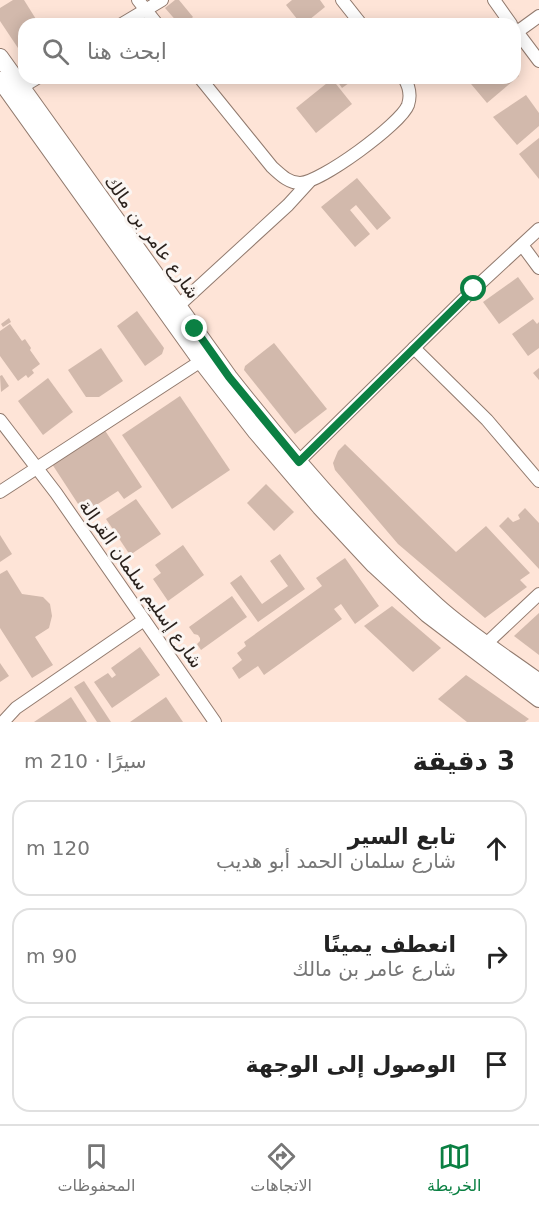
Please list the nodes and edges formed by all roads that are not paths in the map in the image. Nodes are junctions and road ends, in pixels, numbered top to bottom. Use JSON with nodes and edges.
{"nodes":[{"id":1,"x":162,"y":0,"type":"edge"},
{"id":2,"x":342,"y":0,"type":"edge"},
{"id":3,"x":494,"y":0,"type":"edge"},
{"id":4,"x":142,"y":5,"type":"edge"},
{"id":5,"x":539,"y":16,"type":"edge"},
{"id":6,"x":128,"y":18,"type":"edge"},
{"id":7,"x":152,"y":18,"type":"edge"},
{"id":8,"x":357,"y":18,"type":"edge"},
{"id":9,"x":507,"y":18,"type":"edge"},
{"id":10,"x":521,"y":25,"type":"edge"},
{"id":11,"x":521,"y":37,"type":"edge"},
{"id":12,"x":0,"y":57,"type":"edge"},
{"id":13,"x":539,"y":61,"type":"edge"},
{"id":14,"x":18,"y":73,"type":"edge"},
{"id":15,"x":0,"y":80,"type":"edge"},
{"id":16,"x":30,"y":84,"type":"edge"},
{"id":17,"x":205,"y":84,"type":"edge"},
{"id":18,"x":407,"y":84,"type":"edge"},
{"id":19,"x":309,"y":182,"type":"junction"},
{"id":20,"x":539,"y":229,"type":"edge"},
{"id":21,"x":522,"y":245,"type":"junction"},
{"id":22,"x":539,"y":268,"type":"edge"},
{"id":23,"x":178,"y":306,"type":"junction"},
{"id":24,"x":414,"y":348,"type":"junction"},
{"id":25,"x":201,"y":361,"type":"junction"},
{"id":26,"x":0,"y":420,"type":"edge"},
{"id":27,"x":294,"y":466,"type":"junction"},
{"id":28,"x":37,"y":468,"type":"junction"},
{"id":29,"x":539,"y":481,"type":"edge"},
{"id":30,"x":0,"y":492,"type":"edge"},
{"id":31,"x":539,"y":594,"type":"edge"},
{"id":32,"x":144,"y":620,"type":"junction"},
{"id":33,"x":487,"y":643,"type":"junction"},
{"id":34,"x":539,"y":682,"type":"edge"},
{"id":35,"x":539,"y":699,"type":"edge"},
{"id":36,"x":3,"y":722,"type":"edge"},
{"id":37,"x":215,"y":722,"type":"edge"}],
"edges":[{"from":1,"to":4,"type":"street"},
{"from":2,"to":8,"type":"street"},
{"from":3,"to":9,"type":"street"},
{"from":4,"to":6,"type":"street"},
{"from":4,"to":7,"type":"street"},
{"from":5,"to":10,"type":"street"},
{"from":11,"to":13,"type":"street"},
{"from":12,"to":14,"type":"street","name":"شارع عامر بن مالك"},
{"from":15,"to":25,"type":"street","name":"شارع عامر بن مالك"},
{"from":16,"to":23,"type":"street","name":"شارع عامر بن مالك"},
{"from":17,"to":19,"type":"street"},
{"from":18,"to":19,"type":"street"},
{"from":19,"to":23,"type":"street"},
{"from":20,"to":21,"type":"street"},
{"from":21,"to":22,"type":"street"},
{"from":21,"to":24,"type":"street"},
{"from":23,"to":27,"type":"street","name":"شارع عامر بن مالك"},
{"from":24,"to":27,"type":"street"},
{"from":24,"to":29,"type":"street"},
{"from":25,"to":27,"type":"street","name":"شارع عامر بن مالك"},
{"from":25,"to":28,"type":"street"},
{"from":26,"to":28,"type":"street","name":"شارع إسليم سلمان القرالة"},
{"from":27,"to":33,"type":"street","name":"شارع عامر بن مالك"},
{"from":27,"to":35,"type":"street","name":"شارع عامر بن مالك"},
{"from":28,"to":30,"type":"street"},
{"from":28,"to":32,"type":"street","name":"شارع إسليم سلمان القرالة"},
{"from":31,"to":33,"type":"street"},
{"from":32,"to":36,"type":"street"},
{"from":32,"to":37,"type":"street","name":"شارع إسليم سلمان القرالة"},
{"from":33,"to":34,"type":"street","name":"شارع عامر بن مالك"}]}
